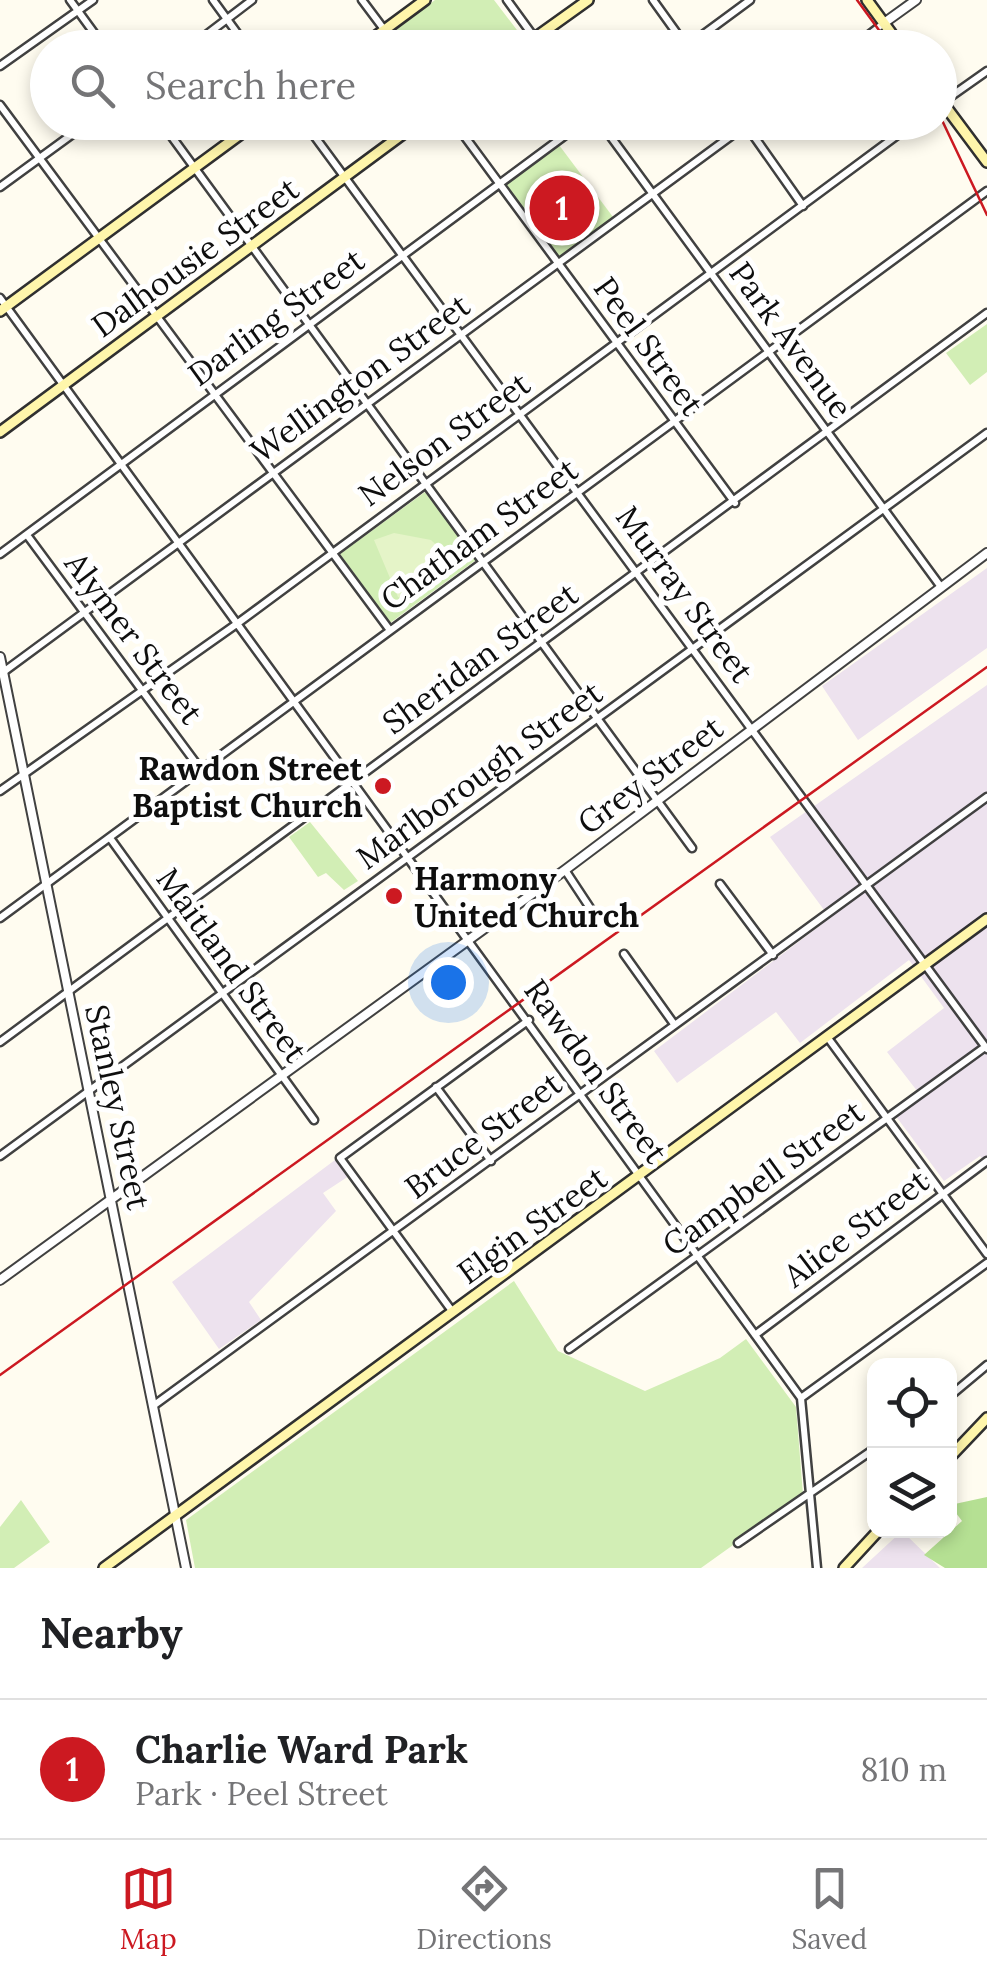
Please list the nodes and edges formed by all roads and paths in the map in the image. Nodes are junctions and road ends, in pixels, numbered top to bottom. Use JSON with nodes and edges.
{"nodes":[{"id":1,"x":70,"y":0,"type":"edge"},
{"id":2,"x":93,"y":0,"type":"edge"},
{"id":3,"x":213,"y":0,"type":"edge"},
{"id":4,"x":252,"y":0,"type":"edge"},
{"id":5,"x":362,"y":0,"type":"edge"},
{"id":6,"x":424,"y":0,"type":"edge"},
{"id":7,"x":507,"y":0,"type":"edge"},
{"id":8,"x":588,"y":0,"type":"edge"},
{"id":9,"x":653,"y":0,"type":"edge"},
{"id":10,"x":750,"y":0,"type":"edge"},
{"id":11,"x":867,"y":0,"type":"edge"},
{"id":12,"x":916,"y":0,"type":"edge"},
{"id":13,"x":78,"y":11,"type":"junction"},
{"id":14,"x":226,"y":18,"type":"junction"},
{"id":15,"x":884,"y":23,"type":"junction"},
{"id":16,"x":385,"y":29,"type":"joint"},
{"id":17,"x":51,"y":30,"type":"edge"},
{"id":18,"x":92,"y":30,"type":"edge"},
{"id":19,"x":211,"y":30,"type":"edge"},
{"id":20,"x":235,"y":30,"type":"edge"},
{"id":21,"x":528,"y":30,"type":"edge"},
{"id":22,"x":545,"y":30,"type":"edge"},
{"id":23,"x":674,"y":30,"type":"edge"},
{"id":24,"x":709,"y":30,"type":"edge"},
{"id":25,"x":875,"y":30,"type":"edge"},
{"id":26,"x":889,"y":30,"type":"edge"},
{"id":27,"x":30,"y":45,"type":"edge"},
{"id":28,"x":0,"y":66,"type":"edge"},
{"id":29,"x":987,"y":71,"type":"edge"},
{"id":30,"x":957,"y":91,"type":"edge"},
{"id":31,"x":0,"y":104,"type":"edge"},
{"id":32,"x":957,"y":124,"type":"edge"},
{"id":33,"x":64,"y":140,"type":"edge"},
{"id":34,"x":174,"y":140,"type":"edge"},
{"id":35,"x":232,"y":140,"type":"edge"},
{"id":36,"x":317,"y":140,"type":"edge"},
{"id":37,"x":395,"y":140,"type":"edge"},
{"id":38,"x":467,"y":140,"type":"edge"},
{"id":39,"x":558,"y":140,"type":"edge"},
{"id":40,"x":613,"y":140,"type":"edge"},
{"id":41,"x":724,"y":140,"type":"edge"},
{"id":42,"x":758,"y":140,"type":"edge"},
{"id":43,"x":891,"y":140,"type":"edge"},
{"id":44,"x":39,"y":158,"type":"junction"},
{"id":45,"x":987,"y":162,"type":"edge"},
{"id":46,"x":194,"y":168,"type":"junction"},
{"id":47,"x":345,"y":178,"type":"junction"},
{"id":48,"x":500,"y":184,"type":"junction"},
{"id":49,"x":0,"y":187,"type":"edge"},
{"id":50,"x":987,"y":190,"type":"edge"},
{"id":51,"x":652,"y":194,"type":"junction"},
{"id":52,"x":803,"y":206,"type":"junction"},
{"id":53,"x":98,"y":237,"type":"junction"},
{"id":54,"x":252,"y":248,"type":"junction"},
{"id":55,"x":403,"y":257,"type":"junction"},
{"id":56,"x":558,"y":265,"type":"junction"},
{"id":57,"x":710,"y":272,"type":"junction"},
{"id":58,"x":2,"y":305,"type":"edge"},
{"id":59,"x":987,"y":313,"type":"edge"},
{"id":60,"x":155,"y":315,"type":"junction"},
{"id":61,"x":309,"y":324,"type":"junction"},
{"id":62,"x":461,"y":333,"type":"junction"},
{"id":63,"x":616,"y":343,"type":"junction"},
{"id":64,"x":769,"y":353,"type":"junction"},
{"id":65,"x":62,"y":387,"type":"junction"},
{"id":66,"x":214,"y":392,"type":"junction"},
{"id":67,"x":366,"y":404,"type":"junction"},
{"id":68,"x":520,"y":414,"type":"junction"},
{"id":69,"x":675,"y":424,"type":"junction"},
{"id":70,"x":0,"y":432,"type":"edge"},
{"id":71,"x":827,"y":432,"type":"junction"},
{"id":72,"x":987,"y":433,"type":"edge"},
{"id":73,"x":120,"y":463,"type":"junction"},
{"id":74,"x":271,"y":475,"type":"junction"},
{"id":75,"x":426,"y":483,"type":"junction"},
{"id":76,"x":580,"y":492,"type":"junction"},
{"id":77,"x":735,"y":502,"type":"junction"},
{"id":78,"x":884,"y":510,"type":"junction"},
{"id":79,"x":27,"y":535,"type":"junction"},
{"id":80,"x":178,"y":544,"type":"junction"},
{"id":81,"x":0,"y":554,"type":"edge"},
{"id":82,"x":330,"y":554,"type":"junction"},
{"id":83,"x":987,"y":554,"type":"edge"},
{"id":84,"x":484,"y":562,"type":"junction"},
{"id":85,"x":638,"y":574,"type":"junction"},
{"id":86,"x":941,"y":588,"type":"junction"},
{"id":87,"x":83,"y":612,"type":"junction"},
{"id":88,"x":238,"y":622,"type":"junction"},
{"id":89,"x":389,"y":629,"type":"junction"},
{"id":90,"x":542,"y":642,"type":"junction"},
{"id":91,"x":692,"y":648,"type":"junction"},
{"id":92,"x":0,"y":657,"type":"edge"},
{"id":93,"x":2,"y":673,"type":"edge"},
{"id":94,"x":140,"y":690,"type":"junction"},
{"id":95,"x":294,"y":700,"type":"junction"},
{"id":96,"x":599,"y":719,"type":"junction"},
{"id":97,"x":752,"y":729,"type":"junction"},
{"id":98,"x":202,"y":770,"type":"junction"},
{"id":99,"x":24,"y":774,"type":"junction"},
{"id":100,"x":354,"y":781,"type":"junction"},
{"id":101,"x":0,"y":791,"type":"edge"},
{"id":102,"x":987,"y":797,"type":"edge"},
{"id":103,"x":658,"y":800,"type":"junction"},
{"id":104,"x":110,"y":838,"type":"junction"},
{"id":105,"x":692,"y":848,"type":"dead end"},
{"id":106,"x":410,"y":858,"type":"junction"},
{"id":107,"x":565,"y":870,"type":"junction"},
{"id":108,"x":47,"y":884,"type":"junction"},
{"id":109,"x":720,"y":884,"type":"dead end"},
{"id":110,"x":867,"y":886,"type":"junction"},
{"id":111,"x":596,"y":917,"type":"dead end"},
{"id":112,"x":0,"y":918,"type":"edge"},
{"id":113,"x":167,"y":919,"type":"junction"},
{"id":114,"x":987,"y":919,"type":"edge"},
{"id":115,"x":468,"y":939,"type":"junction"},
{"id":116,"x":624,"y":954,"type":"dead end"},
{"id":117,"x":773,"y":955,"type":"junction"},
{"id":118,"x":924,"y":967,"type":"junction"},
{"id":119,"x":68,"y":993,"type":"junction"},
{"id":120,"x":219,"y":995,"type":"junction"},
{"id":121,"x":529,"y":1020,"type":"junction"},
{"id":122,"x":674,"y":1024,"type":"junction"},
{"id":123,"x":828,"y":1038,"type":"junction"},
{"id":124,"x":0,"y":1042,"type":"edge"},
{"id":125,"x":986,"y":1048,"type":"edge"},
{"id":126,"x":281,"y":1075,"type":"junction"},
{"id":127,"x":436,"y":1087,"type":"junction"},
{"id":128,"x":89,"y":1090,"type":"junction"},
{"id":129,"x":581,"y":1093,"type":"junction"},
{"id":130,"x":888,"y":1118,"type":"junction"},
{"id":131,"x":314,"y":1120,"type":"dead end"},
{"id":132,"x":0,"y":1156,"type":"edge"},
{"id":133,"x":490,"y":1161,"type":"junction"},
{"id":134,"x":987,"y":1161,"type":"edge"},
{"id":135,"x":641,"y":1176,"type":"junction"},
{"id":136,"x":944,"y":1194,"type":"junction"},
{"id":137,"x":112,"y":1199,"type":"junction"},
{"id":138,"x":394,"y":1232,"type":"junction"},
{"id":139,"x":987,"y":1254,"type":"edge"},
{"id":140,"x":697,"y":1255,"type":"junction"},
{"id":141,"x":987,"y":1263,"type":"edge"},
{"id":142,"x":0,"y":1280,"type":"edge"},
{"id":143,"x":453,"y":1313,"type":"junction"},
{"id":144,"x":755,"y":1335,"type":"junction"},
{"id":145,"x":569,"y":1348,"type":"dead end"},
{"id":146,"x":987,"y":1365,"type":"edge"},
{"id":147,"x":957,"y":1390,"type":"edge"},
{"id":148,"x":800,"y":1398,"type":"junction"},
{"id":149,"x":153,"y":1406,"type":"junction"},
{"id":150,"x":987,"y":1418,"type":"edge"},
{"id":151,"x":957,"y":1450,"type":"edge"},
{"id":152,"x":867,"y":1454,"type":"edge"},
{"id":153,"x":808,"y":1494,"type":"junction"},
{"id":154,"x":175,"y":1516,"type":"junction"},
{"id":155,"x":872,"y":1538,"type":"edge"},
{"id":156,"x":738,"y":1543,"type":"dead end"},
{"id":157,"x":104,"y":1568,"type":"edge"},
{"id":158,"x":186,"y":1568,"type":"edge"},
{"id":159,"x":817,"y":1568,"type":"edge"},
{"id":160,"x":844,"y":1568,"type":"edge"}],
"edges":[{"from":1,"to":13,"type":"street"},
{"from":2,"to":13,"type":"street"},
{"from":3,"to":14,"type":"street"},
{"from":4,"to":14,"type":"street"},
{"from":5,"to":16,"type":"street"},
{"from":6,"to":16,"type":"main road"},
{"from":7,"to":21,"type":"street"},
{"from":8,"to":22,"type":"main road"},
{"from":9,"to":23,"type":"street"},
{"from":10,"to":24,"type":"street"},
{"from":11,"to":15,"type":"main road"},
{"from":12,"to":15,"type":"street"},
{"from":13,"to":17,"type":"street"},
{"from":13,"to":18,"type":"street"},
{"from":14,"to":19,"type":"street"},
{"from":14,"to":20,"type":"street"},
{"from":15,"to":25,"type":"street"},
{"from":15,"to":26,"type":"main road"},
{"from":27,"to":28,"type":"street"},
{"from":29,"to":30,"type":"street"},
{"from":31,"to":44,"type":"street"},
{"from":32,"to":45,"type":"main road"},
{"from":33,"to":44,"type":"street"},
{"from":34,"to":46,"type":"street"},
{"from":35,"to":46,"type":"main road"},
{"from":36,"to":47,"type":"street","name":"Murray Street"},
{"from":37,"to":47,"type":"main road","name":"Dalhousie Street"},
{"from":38,"to":48,"type":"street","name":"Peel Street"},
{"from":39,"to":48,"type":"street","name":"Darling Street"},
{"from":40,"to":51,"type":"street","name":"Park Avenue"},
{"from":41,"to":51,"type":"street","name":"Wellington Street"},
{"from":42,"to":52,"type":"street"},
{"from":43,"to":52,"type":"street","name":"Nelson Street"},
{"from":44,"to":49,"type":"street"},
{"from":44,"to":53,"type":"street"},
{"from":46,"to":53,"type":"main road"},
{"from":46,"to":54,"type":"street"},
{"from":47,"to":54,"type":"main road","name":"Dalhousie Street"},
{"from":47,"to":55,"type":"street","name":"Murray Street"},
{"from":48,"to":55,"type":"street","name":"Darling Street"},
{"from":48,"to":56,"type":"street","name":"Peel Street"},
{"from":50,"to":64,"type":"street","name":"Chatham Street"},
{"from":51,"to":56,"type":"street","name":"Wellington Street"},
{"from":51,"to":57,"type":"street","name":"Park Avenue"},
{"from":52,"to":57,"type":"street","name":"Nelson Street"},
{"from":53,"to":58,"type":"main road"},
{"from":53,"to":60,"type":"street"},
{"from":54,"to":60,"type":"main road","name":"Dalhousie Street"},
{"from":54,"to":61,"type":"street"},
{"from":55,"to":61,"type":"street","name":"Darling Street"},
{"from":55,"to":62,"type":"street","name":"Murray Street"},
{"from":56,"to":62,"type":"street","name":"Wellington Street"},
{"from":56,"to":63,"type":"street","name":"Peel Street"},
{"from":57,"to":63,"type":"street","name":"Nelson Street"},
{"from":57,"to":64,"type":"street","name":"Park Avenue"},
{"from":58,"to":65,"type":"street","name":"Rawdon Street"},
{"from":59,"to":71,"type":"street","name":"Sheridan Street"},
{"from":60,"to":65,"type":"main road","name":"Dalhousie Street"},
{"from":60,"to":66,"type":"street"},
{"from":61,"to":66,"type":"street","name":"Darling Street"},
{"from":61,"to":67,"type":"street"},
{"from":62,"to":67,"type":"street","name":"Wellington Street"},
{"from":62,"to":68,"type":"street","name":"Murray Street"},
{"from":63,"to":68,"type":"street","name":"Nelson Street"},
{"from":63,"to":69,"type":"street","name":"Peel Street"},
{"from":64,"to":69,"type":"street","name":"Chatham Street"},
{"from":64,"to":71,"type":"street","name":"Park Avenue"},
{"from":65,"to":70,"type":"main road","name":"Dalhousie Street"},
{"from":65,"to":73,"type":"street","name":"Rawdon Street"},
{"from":66,"to":73,"type":"street","name":"Darling Street"},
{"from":66,"to":74,"type":"street"},
{"from":67,"to":74,"type":"street","name":"Wellington Street"},
{"from":67,"to":75,"type":"street"},
{"from":68,"to":75,"type":"street","name":"Nelson Street"},
{"from":68,"to":76,"type":"street","name":"Murray Street"},
{"from":69,"to":76,"type":"street","name":"Chatham Street"},
{"from":69,"to":77,"type":"street","name":"Peel Street"},
{"from":71,"to":77,"type":"street","name":"Sheridan Street"},
{"from":71,"to":78,"type":"street","name":"Park Avenue"},
{"from":72,"to":78,"type":"street","name":"Marlborough Street"},
{"from":73,"to":79,"type":"street","name":"Darling Street"},
{"from":73,"to":80,"type":"street","name":"Rawdon Street"},
{"from":74,"to":80,"type":"street","name":"Wellington Street"},
{"from":74,"to":82,"type":"street"},
{"from":75,"to":82,"type":"street","name":"Nelson Street"},
{"from":75,"to":84,"type":"street"},
{"from":76,"to":84,"type":"street","name":"Chatham Street"},
{"from":76,"to":85,"type":"street","name":"Murray Street"},
{"from":77,"to":85,"type":"street","name":"Sheridan Street"},
{"from":78,"to":86,"type":"street","name":"Park Avenue"},
{"from":78,"to":91,"type":"street","name":"Marlborough Street"},
{"from":79,"to":81,"type":"street","name":"Darling Street"},
{"from":79,"to":87,"type":"street","name":"Alymer Street"},
{"from":80,"to":87,"type":"street","name":"Wellington Street"},
{"from":80,"to":88,"type":"street","name":"Rawdon Street"},
{"from":82,"to":88,"type":"street","name":"Nelson Street"},
{"from":82,"to":89,"type":"street"},
{"from":83,"to":86,"type":"street","name":"Grey Street"},
{"from":84,"to":89,"type":"street","name":"Chatham Street"},
{"from":84,"to":90,"type":"street"},
{"from":85,"to":90,"type":"street","name":"Sheridan Street"},
{"from":85,"to":91,"type":"street","name":"Murray Street"},
{"from":86,"to":97,"type":"street","name":"Grey Street"},
{"from":87,"to":93,"type":"street","name":"Wellington Street"},
{"from":87,"to":94,"type":"street","name":"Alymer Street"},
{"from":88,"to":94,"type":"street","name":"Nelson Street"},
{"from":88,"to":95,"type":"street","name":"Rawdon Street"},
{"from":89,"to":95,"type":"street","name":"Chatham Street"},
{"from":90,"to":96,"type":"street"},
{"from":90,"to":100,"type":"street","name":"Sheridan Street"},
{"from":91,"to":96,"type":"street","name":"Marlborough Street"},
{"from":91,"to":97,"type":"street","name":"Murray Street"},
{"from":92,"to":93,"type":"street","name":"Stanley Street"},
{"from":93,"to":99,"type":"street","name":"Stanley Street"},
{"from":94,"to":98,"type":"street","name":"Alymer Street"},
{"from":94,"to":99,"type":"street","name":"Nelson Street"},
{"from":95,"to":98,"type":"street","name":"Chatham Street"},
{"from":95,"to":100,"type":"street","name":"Rawdon Street"},
{"from":96,"to":103,"type":"street"},
{"from":96,"to":106,"type":"street","name":"Marlborough Street"},
{"from":97,"to":103,"type":"street","name":"Grey Street"},
{"from":97,"to":110,"type":"street","name":"Murray Street"},
{"from":98,"to":104,"type":"street","name":"Chatham Street"},
{"from":99,"to":101,"type":"street","name":"Nelson Street"},
{"from":99,"to":108,"type":"street","name":"Stanley Street"},
{"from":100,"to":106,"type":"street","name":"Rawdon Street"},
{"from":100,"to":113,"type":"street","name":"Sheridan Street"},
{"from":102,"to":110,"type":"street","name":"Bruce Street"},
{"from":103,"to":105,"type":"street"},
{"from":103,"to":107,"type":"street","name":"Grey Street"},
{"from":104,"to":108,"type":"street","name":"Chatham Street"},
{"from":104,"to":113,"type":"street","name":"Maitland Street"},
{"from":106,"to":115,"type":"street","name":"Rawdon Street"},
{"from":106,"to":120,"type":"street","name":"Marlborough Street"},
{"from":107,"to":111,"type":"street"},
{"from":107,"to":115,"type":"street","name":"Grey Street"},
{"from":108,"to":112,"type":"street","name":"Chatham Street"},
{"from":108,"to":119,"type":"street","name":"Stanley Street"},
{"from":109,"to":117,"type":"street"},
{"from":110,"to":117,"type":"street","name":"Bruce Street"},
{"from":110,"to":118,"type":"street","name":"Murray Street"},
{"from":113,"to":119,"type":"street","name":"Sheridan Street"},
{"from":113,"to":120,"type":"street","name":"Maitland Street"},
{"from":114,"to":118,"type":"main road","name":"Elgin Street"},
{"from":115,"to":121,"type":"street","name":"Rawdon Street"},
{"from":115,"to":126,"type":"street","name":"Grey Street"},
{"from":116,"to":122,"type":"street"},
{"from":117,"to":122,"type":"street","name":"Bruce Street"},
{"from":118,"to":123,"type":"main road","name":"Elgin Street"},
{"from":118,"to":125,"type":"street","name":"Murray Street"},
{"from":119,"to":124,"type":"street","name":"Sheridan Street"},
{"from":119,"to":128,"type":"street","name":"Stanley Street"},
{"from":120,"to":126,"type":"street","name":"Maitland Street"},
{"from":120,"to":128,"type":"street","name":"Marlborough Street"},
{"from":121,"to":127,"type":"street"},
{"from":121,"to":129,"type":"street","name":"Rawdon Street"},
{"from":122,"to":129,"type":"street","name":"Bruce Street"},
{"from":123,"to":130,"type":"street"},
{"from":123,"to":135,"type":"main road","name":"Elgin Street"},
{"from":125,"to":130,"type":"street","name":"Campbell Street"},
{"from":126,"to":131,"type":"street","name":"Maitland Street"},
{"from":126,"to":137,"type":"street","name":"Grey Street"},
{"from":127,"to":133,"type":"street"},
{"from":127,"to":138,"type":"street"},
{"from":128,"to":132,"type":"street","name":"Marlborough Street"},
{"from":128,"to":137,"type":"street","name":"Stanley Street"},
{"from":129,"to":133,"type":"street","name":"Bruce Street"},
{"from":129,"to":135,"type":"street","name":"Rawdon Street"},
{"from":130,"to":136,"type":"street"},
{"from":130,"to":140,"type":"street","name":"Campbell Street"},
{"from":133,"to":138,"type":"street","name":"Bruce Street"},
{"from":134,"to":136,"type":"street","name":"Alice Street"},
{"from":135,"to":140,"type":"street","name":"Rawdon Street"},
{"from":135,"to":143,"type":"main road","name":"Elgin Street"},
{"from":136,"to":139,"type":"street"},
{"from":136,"to":144,"type":"street","name":"Alice Street"},
{"from":137,"to":142,"type":"street","name":"Grey Street"},
{"from":137,"to":149,"type":"street","name":"Stanley Street"},
{"from":138,"to":143,"type":"street"},
{"from":138,"to":149,"type":"street","name":"Bruce Street"},
{"from":140,"to":144,"type":"street","name":"Rawdon Street"},
{"from":140,"to":145,"type":"street","name":"Campbell Street"},
{"from":141,"to":148,"type":"street"},
{"from":143,"to":154,"type":"main road","name":"Elgin Street"},
{"from":144,"to":148,"type":"street","name":"Rawdon Street"},
{"from":146,"to":147,"type":"street"},
{"from":148,"to":153,"type":"street"},
{"from":149,"to":154,"type":"street","name":"Stanley Street"},
{"from":150,"to":151,"type":"main road"},
{"from":152,"to":153,"type":"street"},
{"from":153,"to":156,"type":"street"},
{"from":153,"to":159,"type":"street"},
{"from":154,"to":157,"type":"main road","name":"Elgin Street"},
{"from":154,"to":158,"type":"street","name":"Stanley Street"},
{"from":155,"to":160,"type":"main road"}]}
